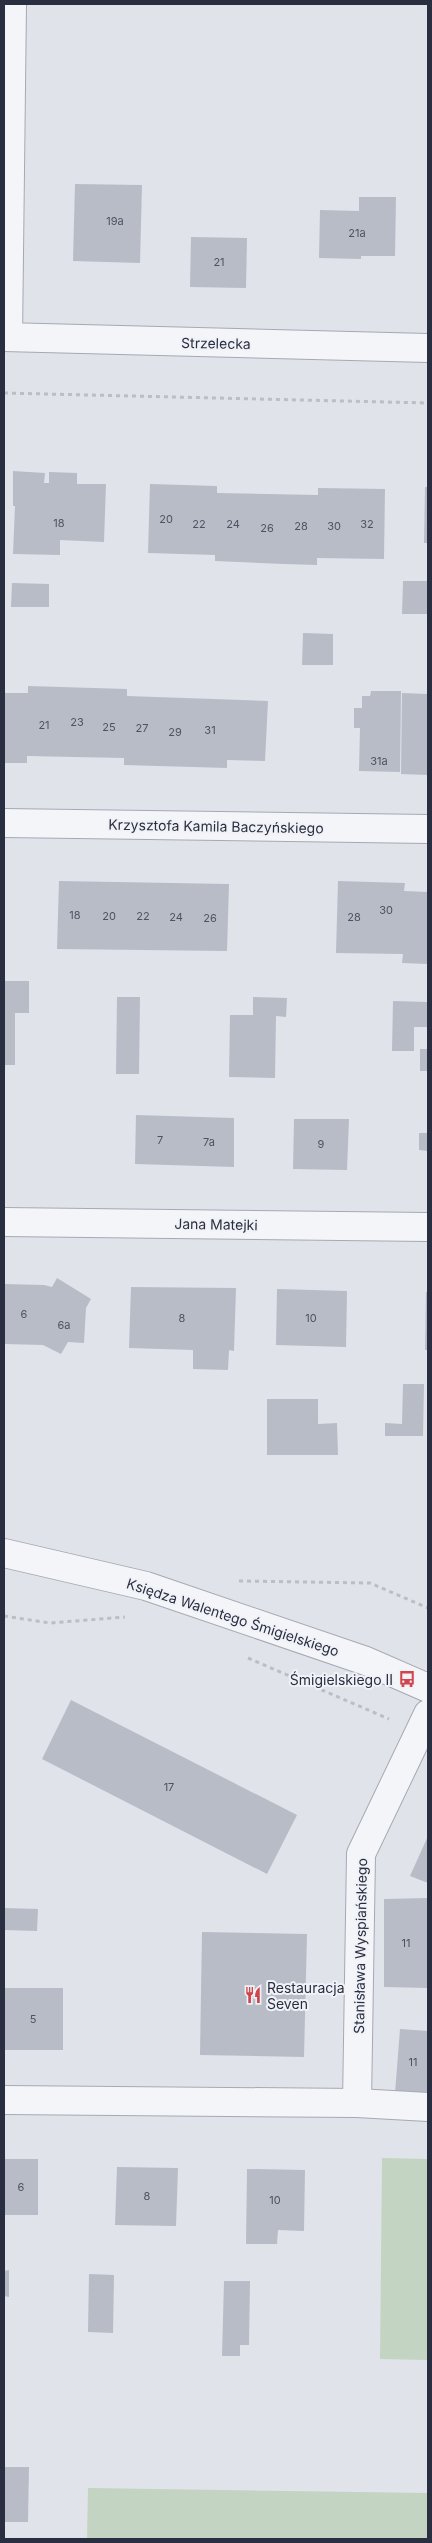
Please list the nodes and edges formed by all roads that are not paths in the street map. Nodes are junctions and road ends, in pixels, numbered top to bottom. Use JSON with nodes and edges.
{"nodes":[{"id":1,"x":12,"y":4,"type":"edge"},
{"id":2,"x":6,"y":337,"type":"edge"},
{"id":3,"x":428,"y":348,"type":"edge"},
{"id":4,"x":4,"y":823,"type":"edge"},
{"id":5,"x":428,"y":829,"type":"edge"},
{"id":6,"x":4,"y":1222,"type":"edge"},
{"id":7,"x":428,"y":1227,"type":"edge"},
{"id":8,"x":4,"y":1553,"type":"edge"},
{"id":9,"x":428,"y":1688,"type":"edge"},
{"id":10,"x":424,"y":1723,"type":"edge"},
{"id":11,"x":4,"y":2100,"type":"edge"},
{"id":12,"x":357,"y":2104,"type":"junction"},
{"id":13,"x":428,"y":2107,"type":"edge"}],
"edges":[{"from":1,"to":2,"type":"street"},
{"from":2,"to":3,"type":"street","name":"Strzelecka"},
{"from":4,"to":5,"type":"street","name":"Krzysztofa Kamila Baczyńskiego"},
{"from":6,"to":7,"type":"street","name":"Jana Matejki"},
{"from":8,"to":9,"type":"street","name":"Księdza Walentego Śmigielskiego"},
{"from":10,"to":12,"type":"street","name":"Stanisława Wyspiańskiego"},
{"from":11,"to":12,"type":"street"},
{"from":12,"to":13,"type":"street"}]}
